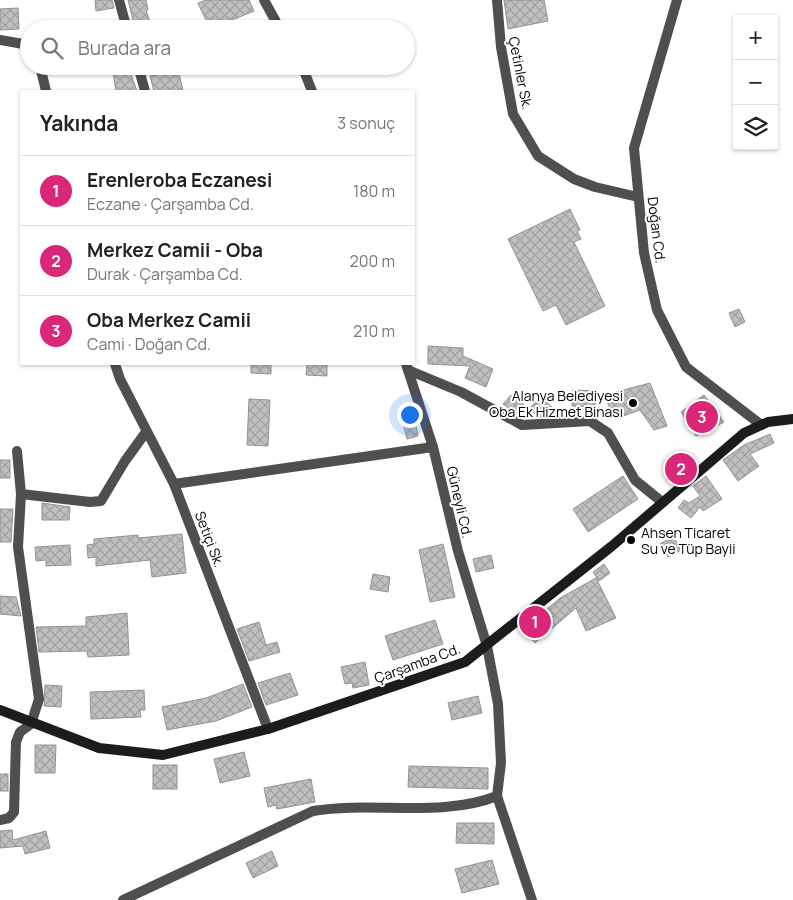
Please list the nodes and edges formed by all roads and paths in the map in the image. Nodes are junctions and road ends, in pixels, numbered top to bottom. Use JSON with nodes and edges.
{"nodes":[{"id":1,"x":119,"y":0,"type":"edge"},
{"id":2,"x":264,"y":0,"type":"edge"},
{"id":3,"x":497,"y":0,"type":"edge"},
{"id":4,"x":677,"y":0,"type":"edge"},
{"id":5,"x":125,"y":20,"type":"edge"},
{"id":6,"x":275,"y":20,"type":"edge"},
{"id":7,"x":0,"y":40,"type":"edge"},
{"id":8,"x":20,"y":43,"type":"edge"},
{"id":9,"x":42,"y":75,"type":"edge"},
{"id":10,"x":141,"y":75,"type":"edge"},
{"id":11,"x":306,"y":75,"type":"edge"},
{"id":12,"x":46,"y":90,"type":"edge"},
{"id":13,"x":145,"y":90,"type":"edge"},
{"id":14,"x":312,"y":90,"type":"edge"},
{"id":15,"x":638,"y":197,"type":"junction"},
{"id":16,"x":115,"y":365,"type":"edge"},
{"id":17,"x":409,"y":368,"type":"edge"},
{"id":18,"x":793,"y":419,"type":"edge"},
{"id":19,"x":760,"y":424,"type":"junction"},
{"id":20,"x":146,"y":432,"type":"junction"},
{"id":21,"x":433,"y":447,"type":"junction"},
{"id":22,"x":17,"y":450,"type":"dead end"},
{"id":23,"x":174,"y":484,"type":"junction"},
{"id":24,"x":21,"y":494,"type":"junction"},
{"id":25,"x":662,"y":502,"type":"junction"},
{"id":26,"x":487,"y":646,"type":"junction"},
{"id":27,"x":0,"y":710,"type":"edge"},
{"id":28,"x":31,"y":724,"type":"junction"},
{"id":29,"x":268,"y":729,"type":"junction"},
{"id":30,"x":497,"y":796,"type":"junction"},
{"id":31,"x":0,"y":820,"type":"edge"},
{"id":32,"x":122,"y":900,"type":"edge"},
{"id":33,"x":532,"y":900,"type":"edge"}],
"edges":[{"from":1,"to":5,"type":"street"},
{"from":2,"to":6,"type":"street"},
{"from":3,"to":15,"type":"street","name":"Çetinler Sk."},
{"from":4,"to":15,"type":"street","name":"Doğan Cd."},
{"from":7,"to":8,"type":"street"},
{"from":9,"to":12,"type":"street"},
{"from":10,"to":13,"type":"street"},
{"from":11,"to":14,"type":"street"},
{"from":15,"to":19,"type":"street","name":"Doğan Cd."},
{"from":16,"to":20,"type":"street","name":"Setiçi Sk."},
{"from":17,"to":21,"type":"street","name":"Güneyli Cd."},
{"from":17,"to":25,"type":"street"},
{"from":18,"to":19,"type":"street","name":"Çarşamba Cd."},
{"from":19,"to":25,"type":"street","name":"Çarşamba Cd."},
{"from":20,"to":23,"type":"street","name":"Setiçi Sk."},
{"from":20,"to":24,"type":"street"},
{"from":21,"to":23,"type":"street"},
{"from":21,"to":26,"type":"street","name":"Güneyli Cd."},
{"from":22,"to":24,"type":"street"},
{"from":23,"to":29,"type":"street","name":"Setiçi Sk."},
{"from":24,"to":28,"type":"street"},
{"from":25,"to":26,"type":"street","name":"Çarşamba Cd."},
{"from":26,"to":29,"type":"street","name":"Çarşamba Cd."},
{"from":26,"to":30,"type":"street","name":"Güneyli Cd."},
{"from":27,"to":28,"type":"street","name":"Çarşamba Cd."},
{"from":28,"to":29,"type":"street","name":"Çarşamba Cd."},
{"from":28,"to":31,"type":"street"},
{"from":30,"to":32,"type":"street"},
{"from":30,"to":33,"type":"street"}]}
